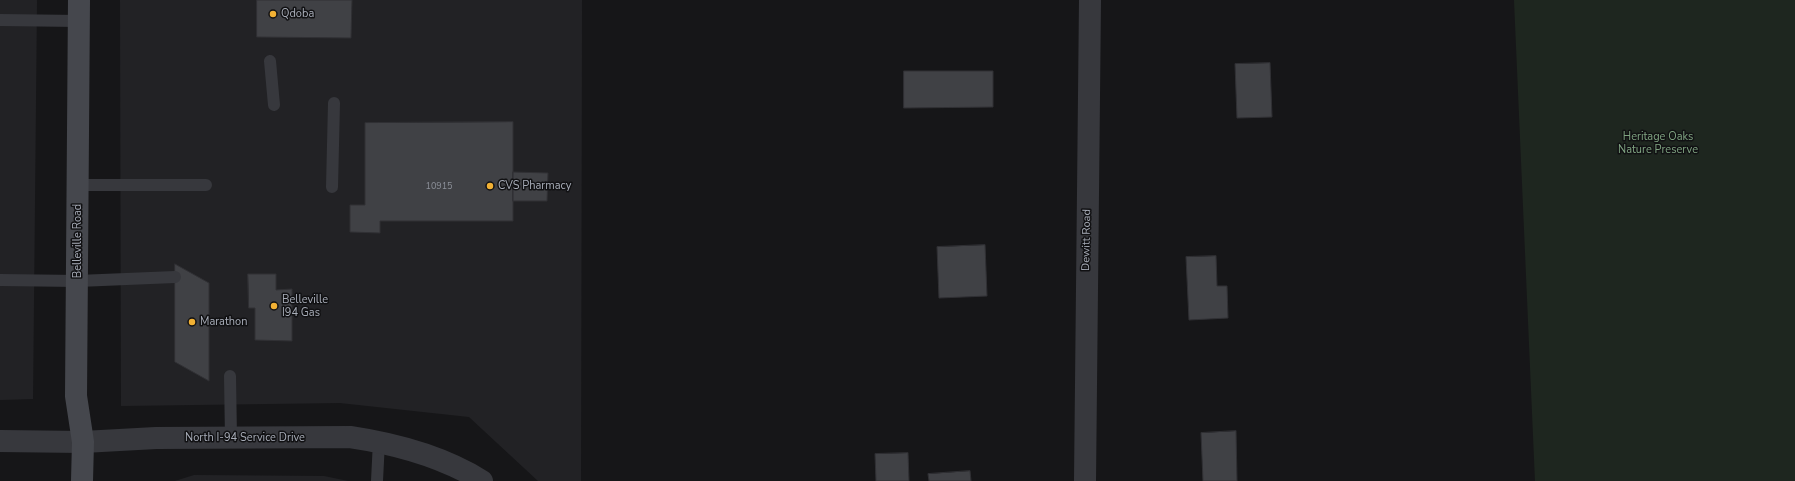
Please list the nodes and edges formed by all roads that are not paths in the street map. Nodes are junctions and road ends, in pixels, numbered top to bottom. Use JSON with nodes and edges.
{"nodes":[{"id":1,"x":1090,"y":0,"type":"edge"},
{"id":2,"x":79,"y":11,"type":"edge"},
{"id":3,"x":0,"y":20,"type":"edge"},
{"id":4,"x":270,"y":61,"type":"dead end"},
{"id":5,"x":334,"y":103,"type":"dead end"},
{"id":6,"x":274,"y":106,"type":"dead end"},
{"id":7,"x":77,"y":185,"type":"junction"},
{"id":8,"x":206,"y":185,"type":"dead end"},
{"id":9,"x":332,"y":187,"type":"dead end"},
{"id":10,"x":175,"y":277,"type":"dead end"},
{"id":11,"x":0,"y":280,"type":"edge"},
{"id":12,"x":78,"y":281,"type":"junction"},
{"id":13,"x":230,"y":376,"type":"dead end"},
{"id":14,"x":231,"y":438,"type":"junction"},
{"id":15,"x":0,"y":441,"type":"edge"},
{"id":16,"x":379,"y":441,"type":"junction"},
{"id":17,"x":83,"y":442,"type":"junction"},
{"id":18,"x":82,"y":481,"type":"edge"},
{"id":19,"x":377,"y":481,"type":"edge"},
{"id":20,"x":482,"y":481,"type":"edge"},
{"id":21,"x":1084,"y":481,"type":"edge"}],
"edges":[{"from":1,"to":21,"type":"street","name":"Dewitt Road"},
{"from":2,"to":3,"type":"lane"},
{"from":2,"to":7,"type":"main road","name":"Belleville Road"},
{"from":4,"to":6,"type":"lane"},
{"from":5,"to":9,"type":"lane"},
{"from":7,"to":8,"type":"lane"},
{"from":7,"to":12,"type":"main road","name":"Belleville Road"},
{"from":10,"to":12,"type":"lane"},
{"from":11,"to":12,"type":"lane"},
{"from":12,"to":17,"type":"main road","name":"Belleville Road"},
{"from":13,"to":14,"type":"lane"},
{"from":14,"to":16,"type":"street","name":"North I-94 Service Drive"},
{"from":14,"to":17,"type":"street","name":"North I-94 Service Drive"},
{"from":15,"to":17,"type":"street","name":"North I-94 Service Drive"},
{"from":16,"to":19,"type":"lane"},
{"from":16,"to":20,"type":"street","name":"North I-94 Service Drive"},
{"from":17,"to":18,"type":"main road","name":"Belleville Road"}]}
